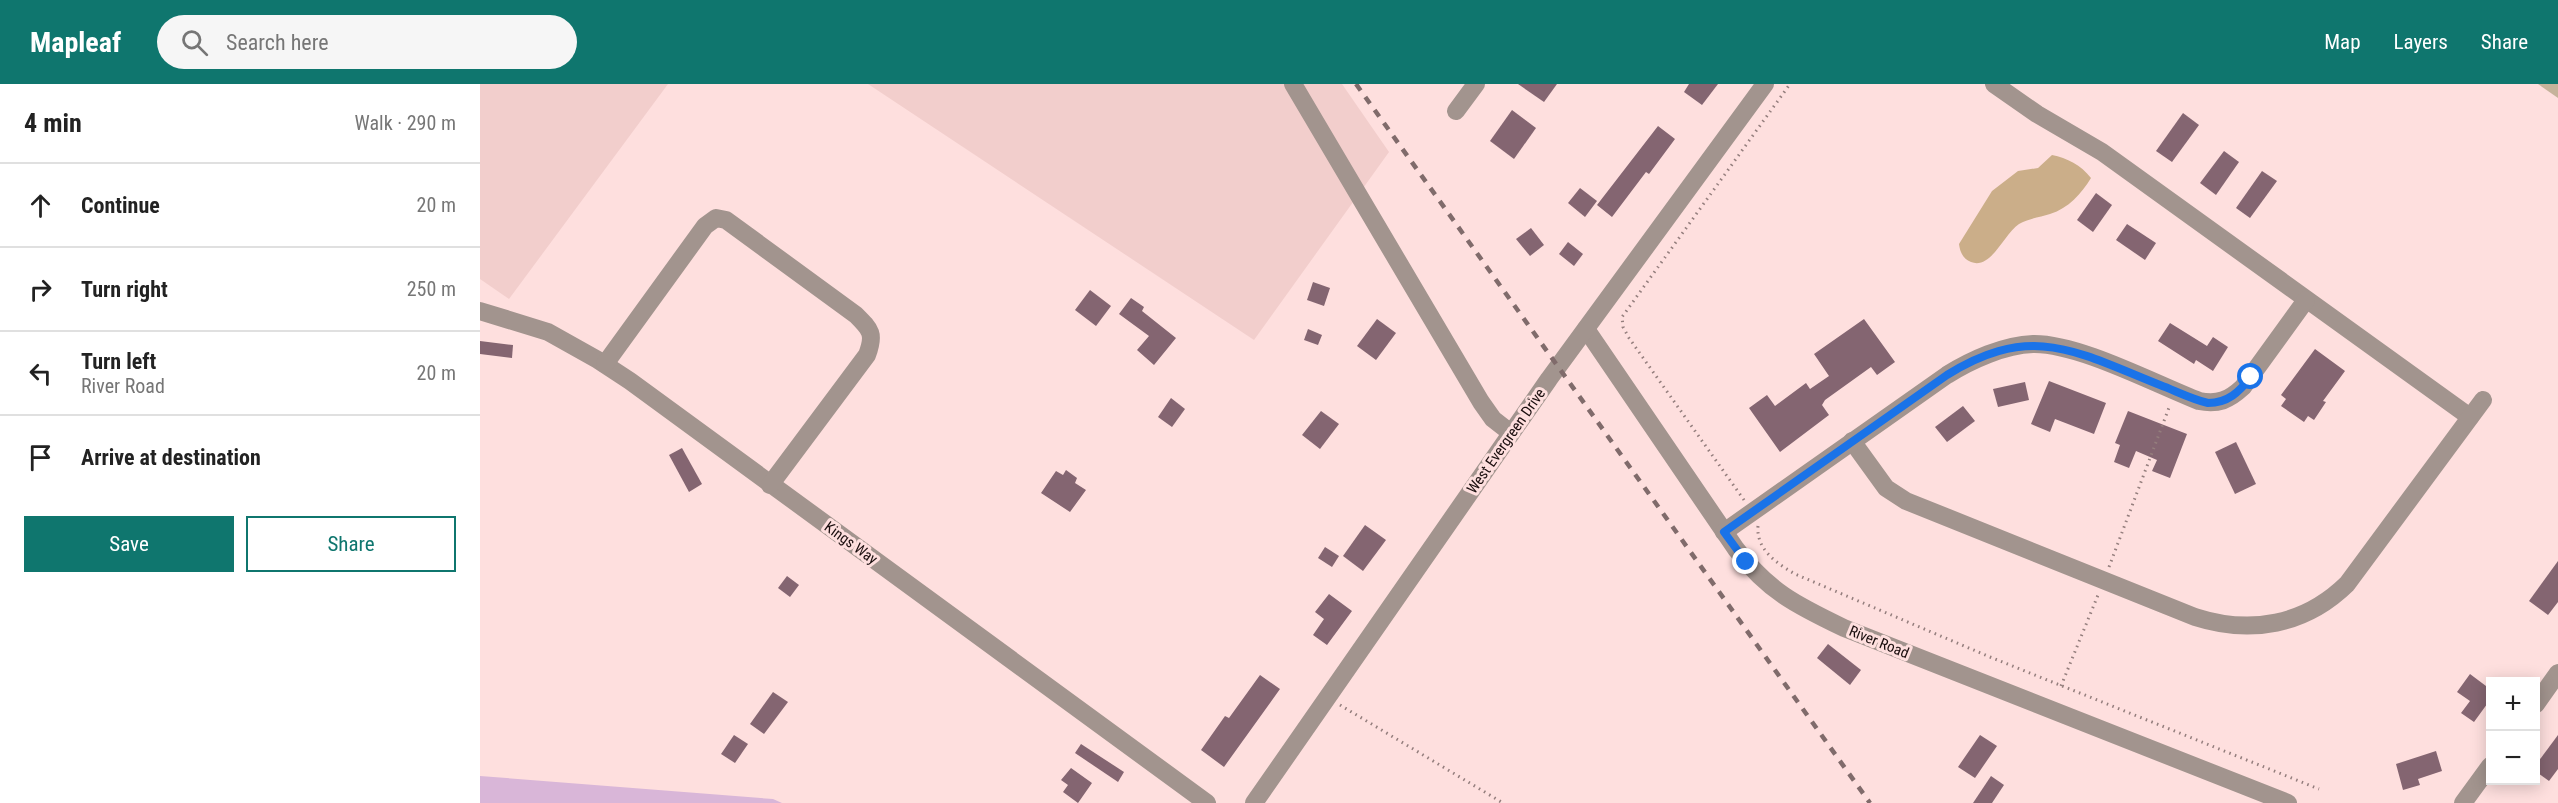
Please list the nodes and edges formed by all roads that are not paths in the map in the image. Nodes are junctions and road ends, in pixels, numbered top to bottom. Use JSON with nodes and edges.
{"nodes":[{"id":1,"x":1293,"y":84,"type":"edge"},
{"id":2,"x":1476,"y":84,"type":"edge"},
{"id":3,"x":1764,"y":84,"type":"edge"},
{"id":4,"x":1994,"y":84,"type":"edge"},
{"id":5,"x":1456,"y":111,"type":"dead end"},
{"id":6,"x":2306,"y":300,"type":"junction"},
{"id":7,"x":480,"y":311,"type":"edge"},
{"id":8,"x":1586,"y":329,"type":"junction"},
{"id":9,"x":605,"y":364,"type":"junction"},
{"id":10,"x":2482,"y":400,"type":"dead end"},
{"id":11,"x":2470,"y":417,"type":"junction"},
{"id":12,"x":1511,"y":434,"type":"junction"},
{"id":13,"x":1852,"y":441,"type":"junction"},
{"id":14,"x":770,"y":485,"type":"junction"},
{"id":15,"x":1724,"y":532,"type":"junction"},
{"id":16,"x":2558,"y":673,"type":"edge"},
{"id":17,"x":2540,"y":697,"type":"edge"},
{"id":18,"x":2486,"y":771,"type":"edge"},
{"id":19,"x":1207,"y":803,"type":"edge"},
{"id":20,"x":1254,"y":803,"type":"edge"},
{"id":21,"x":2288,"y":803,"type":"edge"},
{"id":22,"x":2463,"y":803,"type":"edge"}],
"edges":[{"from":1,"to":12,"type":"street"},
{"from":2,"to":5,"type":"street"},
{"from":3,"to":8,"type":"street","name":"West Evergreen Drive"},
{"from":4,"to":6,"type":"street"},
{"from":6,"to":11,"type":"street"},
{"from":6,"to":13,"type":"street"},
{"from":7,"to":9,"type":"street","name":"Kings Way"},
{"from":8,"to":12,"type":"street","name":"West Evergreen Drive"},
{"from":8,"to":15,"type":"street","name":"River Road"},
{"from":9,"to":14,"type":"street","name":"Kings Way"},
{"from":9,"to":14,"type":"street"},
{"from":10,"to":11,"type":"street"},
{"from":11,"to":13,"type":"street"},
{"from":12,"to":20,"type":"street","name":"West Evergreen Drive"},
{"from":13,"to":15,"type":"street"},
{"from":14,"to":19,"type":"street","name":"Kings Way"},
{"from":15,"to":21,"type":"street","name":"River Road"},
{"from":16,"to":17,"type":"street"},
{"from":18,"to":22,"type":"street"}]}
